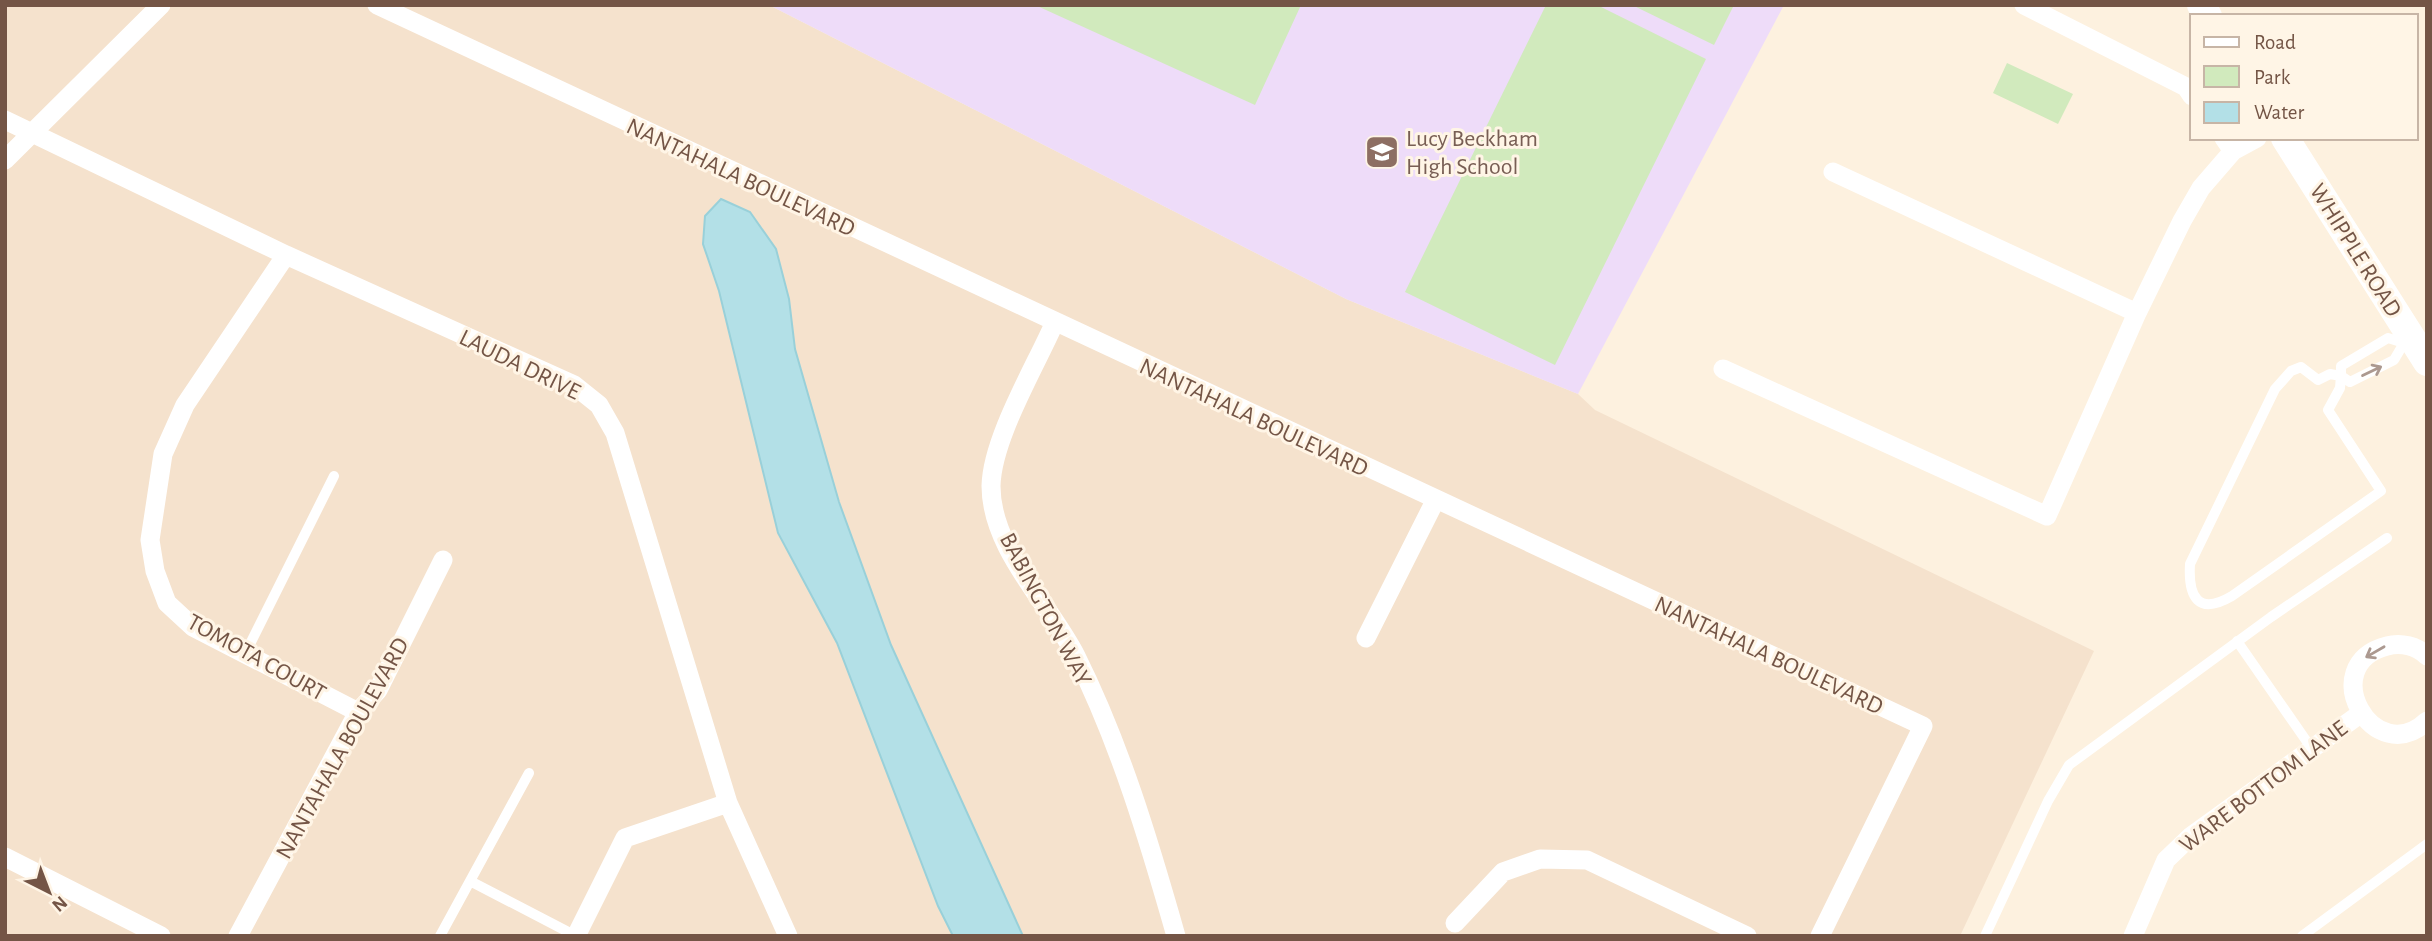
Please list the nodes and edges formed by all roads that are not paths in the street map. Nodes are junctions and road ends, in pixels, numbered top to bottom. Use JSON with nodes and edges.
{"nodes":[{"id":1,"x":161,"y":5,"type":"edge"},
{"id":2,"x":377,"y":5,"type":"edge"},
{"id":3,"x":2024,"y":5,"type":"edge"},
{"id":4,"x":2190,"y":93,"type":"edge"},
{"id":5,"x":5,"y":120,"type":"edge"},
{"id":6,"x":33,"y":131,"type":"junction"},
{"id":7,"x":2249,"y":140,"type":"edge"},
{"id":8,"x":2286,"y":140,"type":"edge"},
{"id":9,"x":2228,"y":145,"type":"edge"},
{"id":10,"x":5,"y":160,"type":"edge"},
{"id":11,"x":1833,"y":172,"type":"dead end"},
{"id":12,"x":286,"y":255,"type":"junction"},
{"id":13,"x":2137,"y":313,"type":"junction"},
{"id":14,"x":1054,"y":324,"type":"junction"},
{"id":15,"x":2408,"y":341,"type":"junction"},
{"id":16,"x":2427,"y":362,"type":"edge"},
{"id":17,"x":1723,"y":369,"type":"dead end"},
{"id":18,"x":2341,"y":376,"type":"junction"},
{"id":19,"x":334,"y":476,"type":"dead end"},
{"id":20,"x":1435,"y":501,"type":"junction"},
{"id":21,"x":2387,"y":538,"type":"dead end"},
{"id":22,"x":443,"y":560,"type":"dead end"},
{"id":23,"x":1366,"y":638,"type":"dead end"},
{"id":24,"x":2237,"y":641,"type":"junction"},
{"id":25,"x":244,"y":653,"type":"junction"},
{"id":26,"x":2427,"y":656,"type":"edge"},
{"id":27,"x":358,"y":712,"type":"junction"},
{"id":28,"x":2360,"y":714,"type":"junction"},
{"id":29,"x":2427,"y":721,"type":"edge"},
{"id":30,"x":2312,"y":748,"type":"junction"},
{"id":31,"x":529,"y":773,"type":"dead end"},
{"id":32,"x":729,"y":803,"type":"junction"},
{"id":33,"x":2427,"y":844,"type":"edge"},
{"id":34,"x":5,"y":857,"type":"edge"},
{"id":35,"x":470,"y":881,"type":"junction"},
{"id":36,"x":1455,"y":923,"type":"dead end"},
{"id":37,"x":161,"y":936,"type":"edge"},
{"id":38,"x":238,"y":936,"type":"edge"},
{"id":39,"x":440,"y":936,"type":"edge"},
{"id":40,"x":576,"y":936,"type":"edge"},
{"id":41,"x":788,"y":936,"type":"edge"},
{"id":42,"x":1176,"y":936,"type":"edge"},
{"id":43,"x":1747,"y":936,"type":"edge"},
{"id":44,"x":1820,"y":936,"type":"edge"},
{"id":45,"x":1985,"y":936,"type":"edge"},
{"id":46,"x":2133,"y":936,"type":"edge"},
{"id":47,"x":2302,"y":936,"type":"edge"}],
"edges":[{"from":1,"to":6,"type":"street"},
{"from":2,"to":14,"type":"street","name":"NANTAHALA BOULEVARD"},
{"from":3,"to":4,"type":"street"},
{"from":5,"to":6,"type":"street","name":"LAUDA DRIVE"},
{"from":6,"to":10,"type":"street"},
{"from":6,"to":12,"type":"street","name":"LAUDA DRIVE"},
{"from":7,"to":9,"type":"street"},
{"from":8,"to":15,"type":"main road","name":"WHIPPLE ROAD"},
{"from":9,"to":13,"type":"street"},
{"from":11,"to":13,"type":"street"},
{"from":12,"to":25,"type":"street","name":"TOMOTA COURT"},
{"from":12,"to":32,"type":"street","name":"LAUDA DRIVE"},
{"from":13,"to":17,"type":"street"},
{"from":14,"to":20,"type":"street","name":"NANTAHALA BOULEVARD"},
{"from":14,"to":42,"type":"street","name":"BABINGTON WAY"},
{"from":15,"to":16,"type":"main road","name":"WHIPPLE ROAD"},
{"from":18,"to":15,"type":"lane","one_way":true},
{"from":15,"to":18,"type":"lane"},
{"from":18,"to":18,"type":"lane"},
{"from":19,"to":25,"type":"lane"},
{"from":20,"to":23,"type":"street"},
{"from":20,"to":44,"type":"street","name":"NANTAHALA BOULEVARD"},
{"from":21,"to":24,"type":"lane"},
{"from":22,"to":27,"type":"street","name":"NANTAHALA BOULEVARD"},
{"from":24,"to":30,"type":"lane"},
{"from":24,"to":45,"type":"lane"},
{"from":25,"to":27,"type":"street","name":"TOMOTA COURT"},
{"from":26,"to":28,"type":"street","name":"WARE BOTTOM LANE","one_way":true},
{"from":27,"to":38,"type":"street","name":"NANTAHALA BOULEVARD"},
{"from":28,"to":29,"type":"street","name":"WARE BOTTOM LANE"},
{"from":28,"to":30,"type":"street","name":"WARE BOTTOM LANE"},
{"from":30,"to":46,"type":"street","name":"WARE BOTTOM LANE"},
{"from":31,"to":35,"type":"lane"},
{"from":32,"to":40,"type":"street"},
{"from":32,"to":41,"type":"street","name":"LAUDA DRIVE"},
{"from":33,"to":47,"type":"lane"},
{"from":34,"to":37,"type":"street"},
{"from":35,"to":39,"type":"lane"},
{"from":35,"to":40,"type":"lane"},
{"from":36,"to":43,"type":"street"}]}
